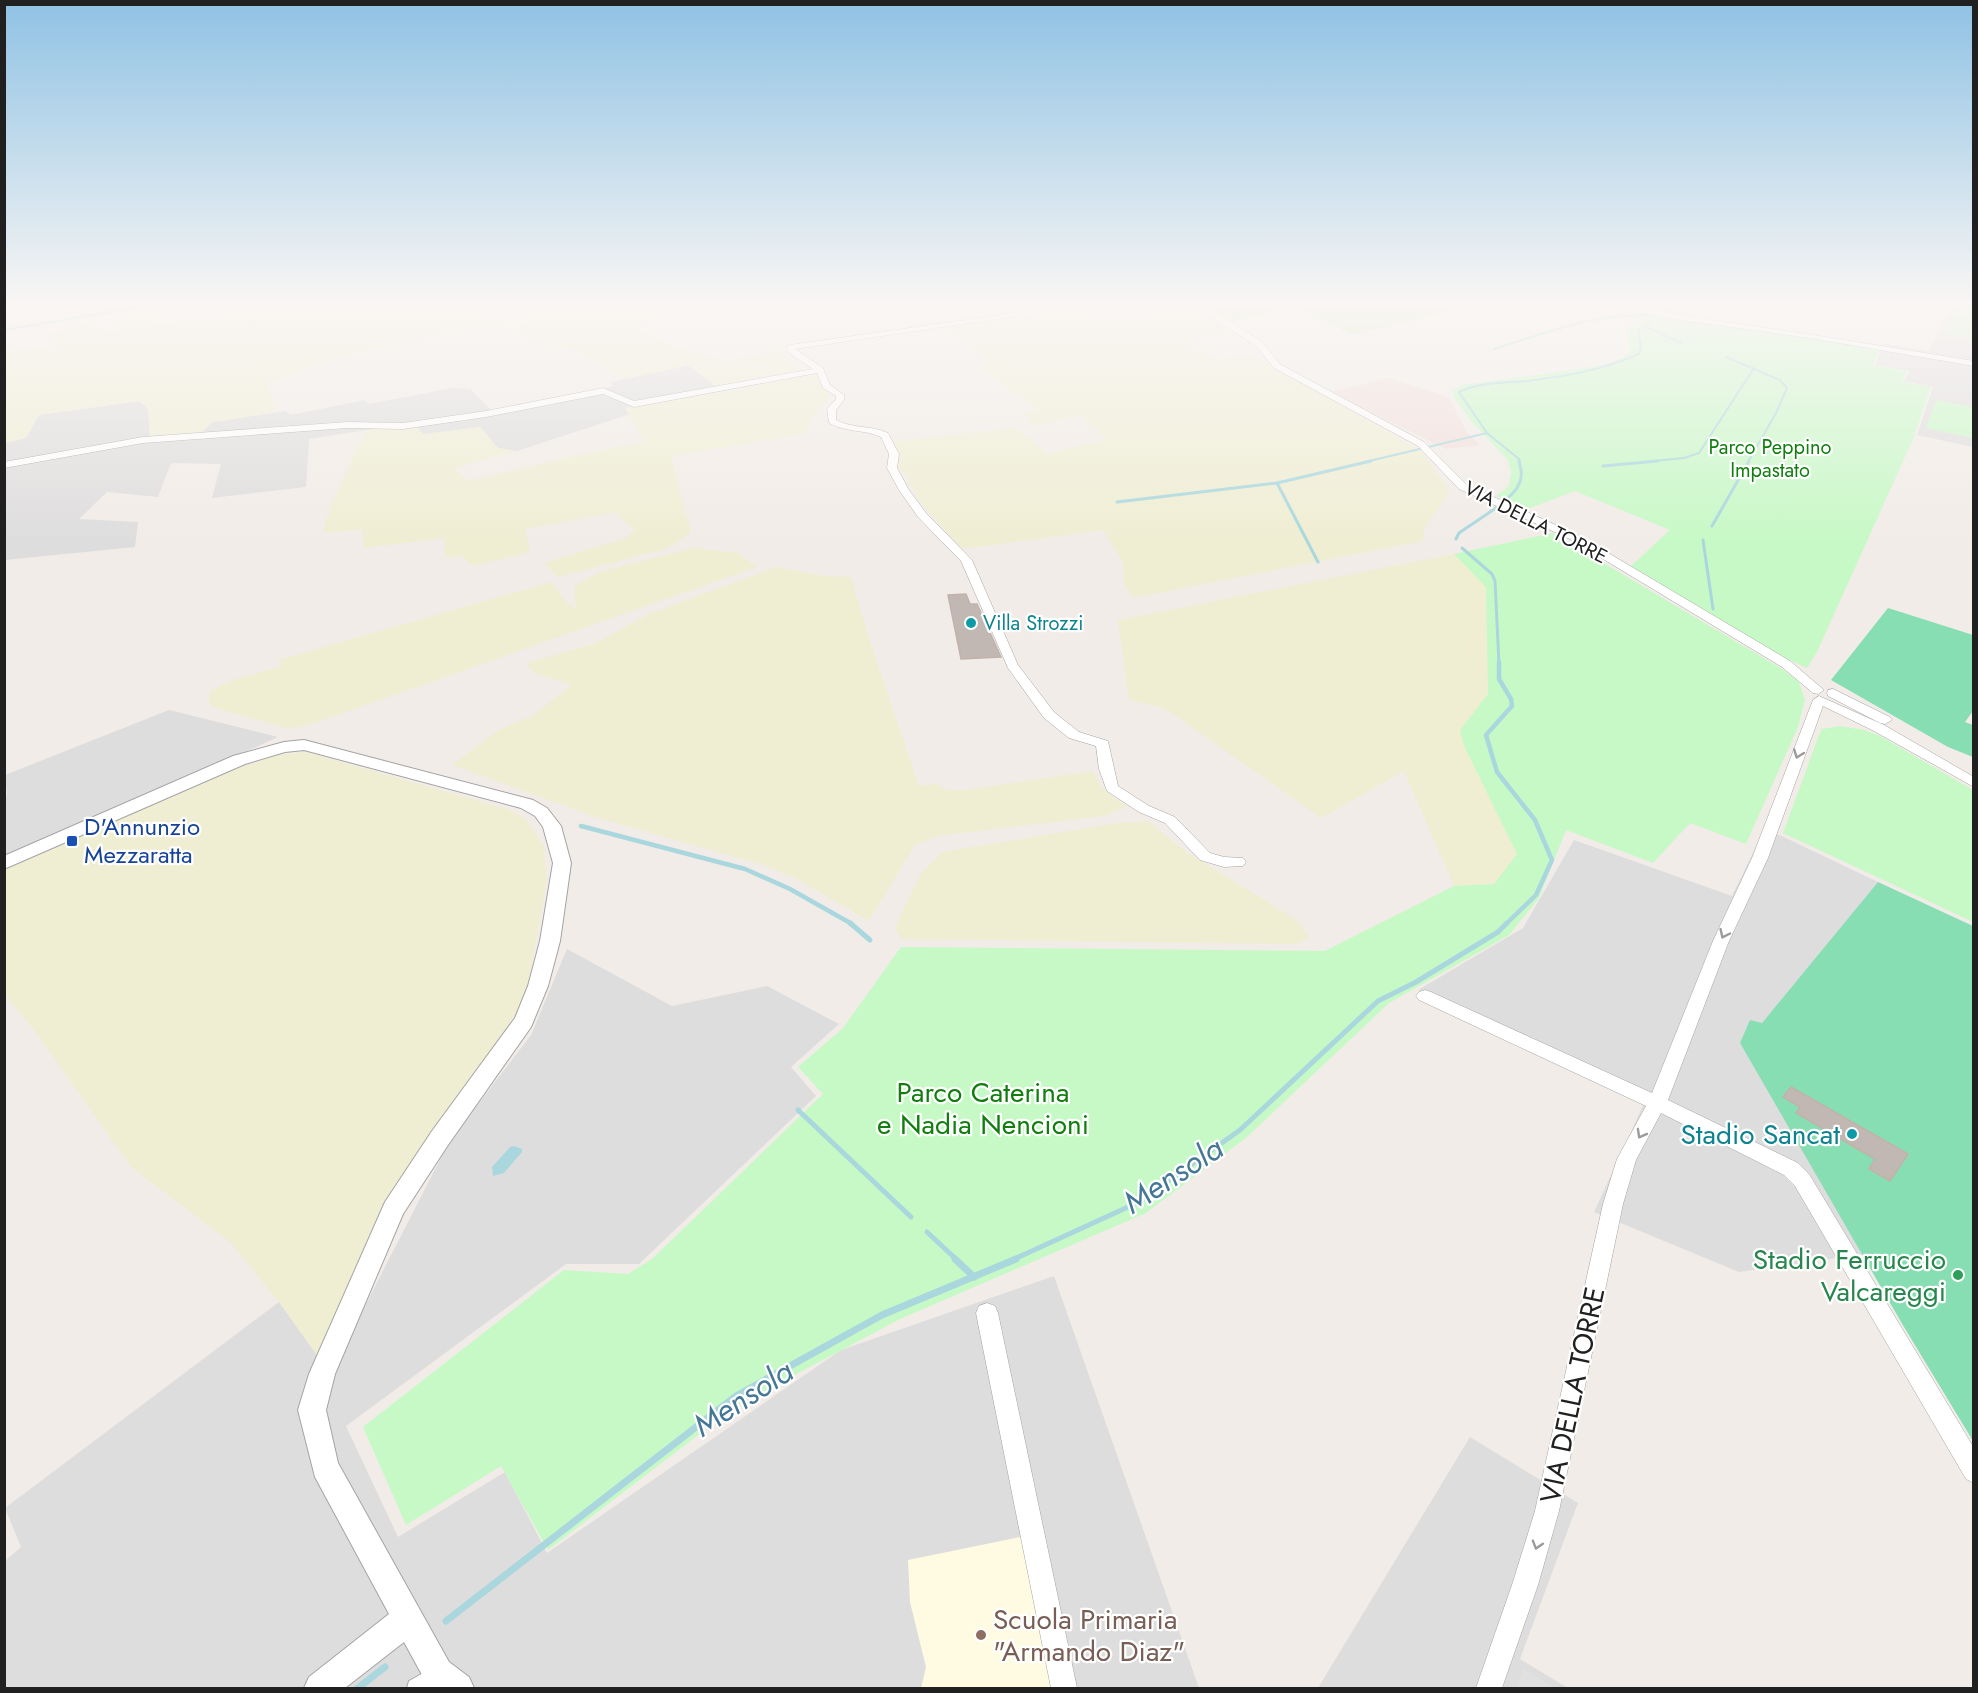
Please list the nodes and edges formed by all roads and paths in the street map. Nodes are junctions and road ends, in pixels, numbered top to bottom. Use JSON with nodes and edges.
{"nodes":[{"id":1,"x":743,"y":384,"type":"edge"},
{"id":2,"x":825,"y":384,"type":"edge"},
{"id":3,"x":1310,"y":384,"type":"edge"},
{"id":4,"x":4,"y":465,"type":"edge"},
{"id":5,"x":1824,"y":696,"type":"junction"},
{"id":6,"x":1974,"y":771,"type":"edge"},
{"id":7,"x":1974,"y":783,"type":"edge"},
{"id":8,"x":1238,"y":862,"type":"dead end"},
{"id":9,"x":4,"y":863,"type":"edge"},
{"id":10,"x":1425,"y":996,"type":"dead end"},
{"id":11,"x":1657,"y":1103,"type":"junction"},
{"id":12,"x":987,"y":1313,"type":"dead end"},
{"id":13,"x":1974,"y":1471,"type":"edge"},
{"id":14,"x":409,"y":1624,"type":"junction"},
{"id":15,"x":436,"y":1678,"type":"edge"},
{"id":16,"x":320,"y":1689,"type":"edge"},
{"id":17,"x":1064,"y":1689,"type":"edge"},
{"id":18,"x":1489,"y":1689,"type":"edge"}],
"edges":[{"from":1,"to":4,"type":"street"},
{"from":2,"to":8,"type":"street"},
{"from":3,"to":5,"type":"street","name":"VIA DELLA TORRE"},
{"from":5,"to":6,"type":"street"},
{"from":5,"to":7,"type":"street"},
{"from":5,"to":11,"type":"street","name":"VIA DELLA TORRE","one_way":true},
{"from":9,"to":14,"type":"street"},
{"from":10,"to":11,"type":"street"},
{"from":11,"to":13,"type":"street"},
{"from":11,"to":18,"type":"street","name":"VIA DELLA TORRE","one_way":true},
{"from":12,"to":17,"type":"street"},
{"from":14,"to":15,"type":"street"},
{"from":14,"to":16,"type":"street"}]}
